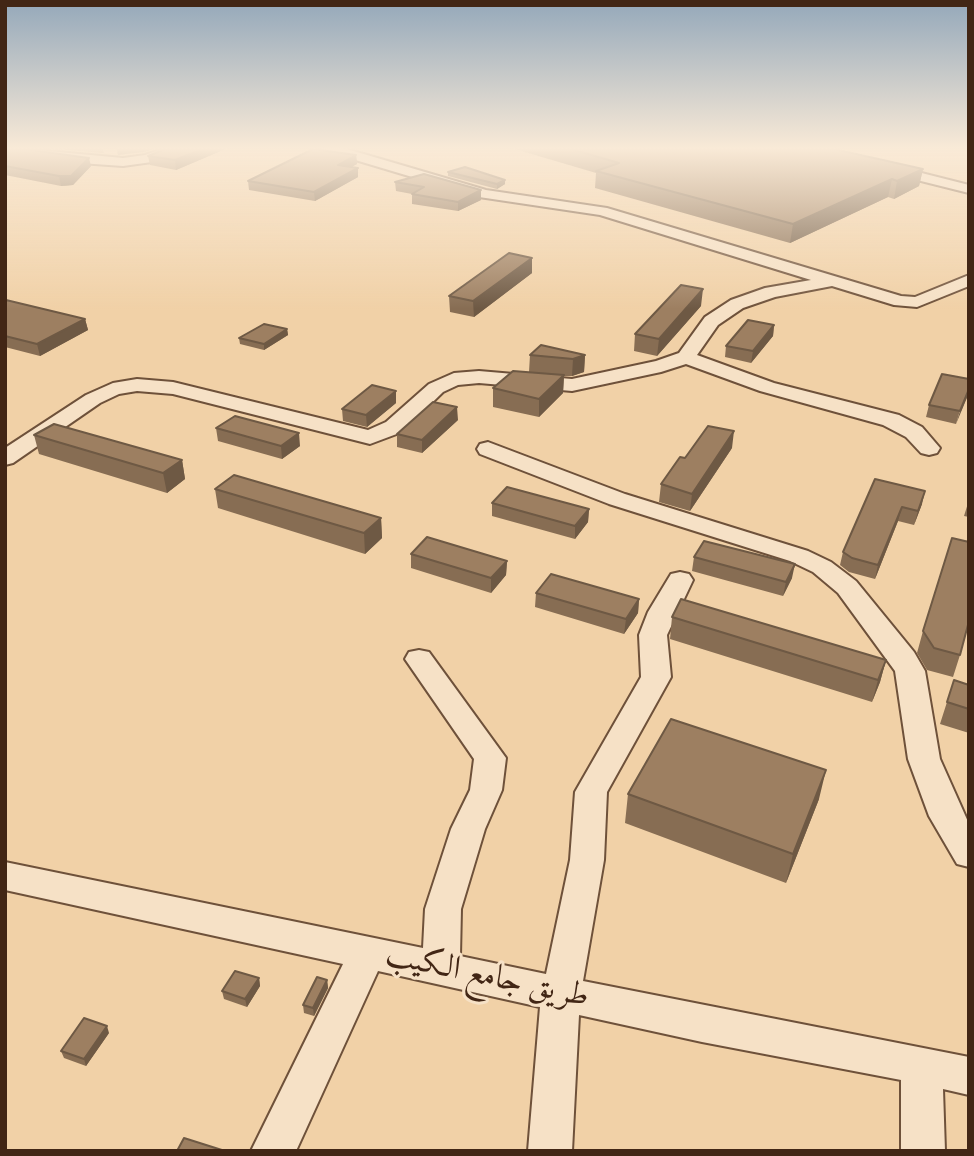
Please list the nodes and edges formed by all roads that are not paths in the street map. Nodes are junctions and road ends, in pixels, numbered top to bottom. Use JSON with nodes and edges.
{"nodes":[{"id":1,"x":532,"y":201,"type":"edge"},
{"id":2,"x":832,"y":281,"type":"junction"},
{"id":3,"x":968,"y":283,"type":"edge"},
{"id":4,"x":686,"y":357,"type":"junction"},
{"id":5,"x":929,"y":448,"type":"dead end"},
{"id":6,"x":488,"y":449,"type":"dead end"},
{"id":7,"x":5,"y":458,"type":"edge"},
{"id":8,"x":680,"y":580,"type":"dead end"},
{"id":9,"x":419,"y":659,"type":"dead end"},
{"id":10,"x":969,"y":854,"type":"edge"},
{"id":11,"x":5,"y":876,"type":"edge"},
{"id":12,"x":366,"y":953,"type":"junction"},
{"id":13,"x":441,"y":968,"type":"junction"},
{"id":14,"x":562,"y":994,"type":"junction"},
{"id":15,"x":922,"y":1067,"type":"junction"},
{"id":16,"x":969,"y":1076,"type":"edge"},
{"id":17,"x":273,"y":1151,"type":"edge"},
{"id":18,"x":550,"y":1151,"type":"edge"},
{"id":19,"x":923,"y":1151,"type":"edge"}],
"edges":[{"from":1,"to":2,"type":"street"},
{"from":2,"to":3,"type":"street"},
{"from":2,"to":4,"type":"street"},
{"from":4,"to":5,"type":"street"},
{"from":4,"to":7,"type":"street"},
{"from":6,"to":10,"type":"street"},
{"from":8,"to":14,"type":"street"},
{"from":9,"to":13,"type":"street"},
{"from":11,"to":12,"type":"street","name":"طريق جامع الكيب"},
{"from":12,"to":13,"type":"street","name":"طريق جامع الكيب"},
{"from":12,"to":17,"type":"street"},
{"from":13,"to":14,"type":"street","name":"طريق جامع الكيب"},
{"from":14,"to":15,"type":"street","name":"طريق جامع الكيب"},
{"from":14,"to":18,"type":"street"},
{"from":15,"to":16,"type":"street","name":"طريق جامع الكيب"},
{"from":15,"to":19,"type":"street"}]}
